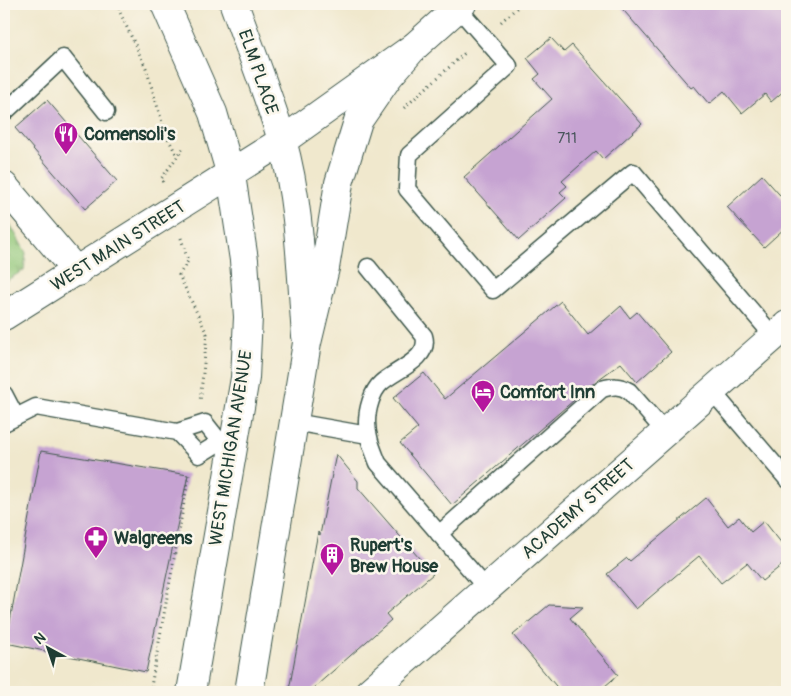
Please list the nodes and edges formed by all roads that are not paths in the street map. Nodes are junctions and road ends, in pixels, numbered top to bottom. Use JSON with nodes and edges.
{"nodes":[{"id":1,"x":165,"y":4,"type":"edge"},
{"id":2,"x":234,"y":4,"type":"edge"},
{"id":3,"x":460,"y":6,"type":"edge"},
{"id":4,"x":414,"y":47,"type":"junction"},
{"id":5,"x":106,"y":112,"type":"dead end"},
{"id":6,"x":4,"y":113,"type":"edge"},
{"id":7,"x":282,"y":141,"type":"junction"},
{"id":8,"x":231,"y":175,"type":"junction"},
{"id":9,"x":4,"y":186,"type":"edge"},
{"id":10,"x":368,"y":267,"type":"dead end"},
{"id":11,"x":77,"y":272,"type":"junction"},
{"id":12,"x":4,"y":316,"type":"edge"},
{"id":13,"x":780,"y":331,"type":"edge"},
{"id":14,"x":307,"y":343,"type":"junction"},
{"id":15,"x":712,"y":391,"type":"junction"},
{"id":16,"x":4,"y":394,"type":"edge"},
{"id":17,"x":15,"y":417,"type":"edge"},
{"id":18,"x":294,"y":422,"type":"junction"},
{"id":19,"x":169,"y":431,"type":"junction"},
{"id":20,"x":665,"y":432,"type":"junction"},
{"id":21,"x":368,"y":435,"type":"junction"},
{"id":22,"x":226,"y":444,"type":"junction"},
{"id":23,"x":787,"y":479,"type":"edge"},
{"id":24,"x":439,"y":534,"type":"junction"},
{"id":25,"x":487,"y":589,"type":"junction"},
{"id":26,"x":191,"y":692,"type":"edge"},
{"id":27,"x":249,"y":692,"type":"edge"},
{"id":28,"x":369,"y":692,"type":"edge"}],
"edges":[{"from":1,"to":8,"type":"main road","name":"WEST MICHIGAN AVENUE"},
{"from":2,"to":7,"type":"main road","name":"ELM PLACE"},
{"from":3,"to":4,"type":"main road"},
{"from":3,"to":13,"type":"lane"},
{"from":4,"to":7,"type":"main road"},
{"from":4,"to":14,"type":"main road"},
{"from":5,"to":6,"type":"lane"},
{"from":7,"to":8,"type":"main road"},
{"from":7,"to":14,"type":"main road"},
{"from":8,"to":11,"type":"main road","name":"WEST MAIN STREET"},
{"from":8,"to":22,"type":"main road","name":"WEST MICHIGAN AVENUE"},
{"from":9,"to":11,"type":"main road"},
{"from":10,"to":21,"type":"lane"},
{"from":11,"to":12,"type":"main road","name":"WEST MAIN STREET"},
{"from":13,"to":15,"type":"main road","name":"ACADEMY STREET"},
{"from":14,"to":18,"type":"main road"},
{"from":15,"to":20,"type":"main road","name":"ACADEMY STREET"},
{"from":15,"to":23,"type":"lane"},
{"from":16,"to":17,"type":"lane"},
{"from":17,"to":19,"type":"lane"},
{"from":18,"to":21,"type":"lane"},
{"from":18,"to":27,"type":"main road"},
{"from":19,"to":22,"type":"lane"},
{"from":19,"to":22,"type":"lane"},
{"from":20,"to":24,"type":"lane"},
{"from":20,"to":25,"type":"main road","name":"ACADEMY STREET"},
{"from":21,"to":24,"type":"lane"},
{"from":22,"to":26,"type":"main road","name":"WEST MICHIGAN AVENUE"},
{"from":24,"to":25,"type":"lane"},
{"from":25,"to":28,"type":"main road","name":"ACADEMY STREET"}]}
